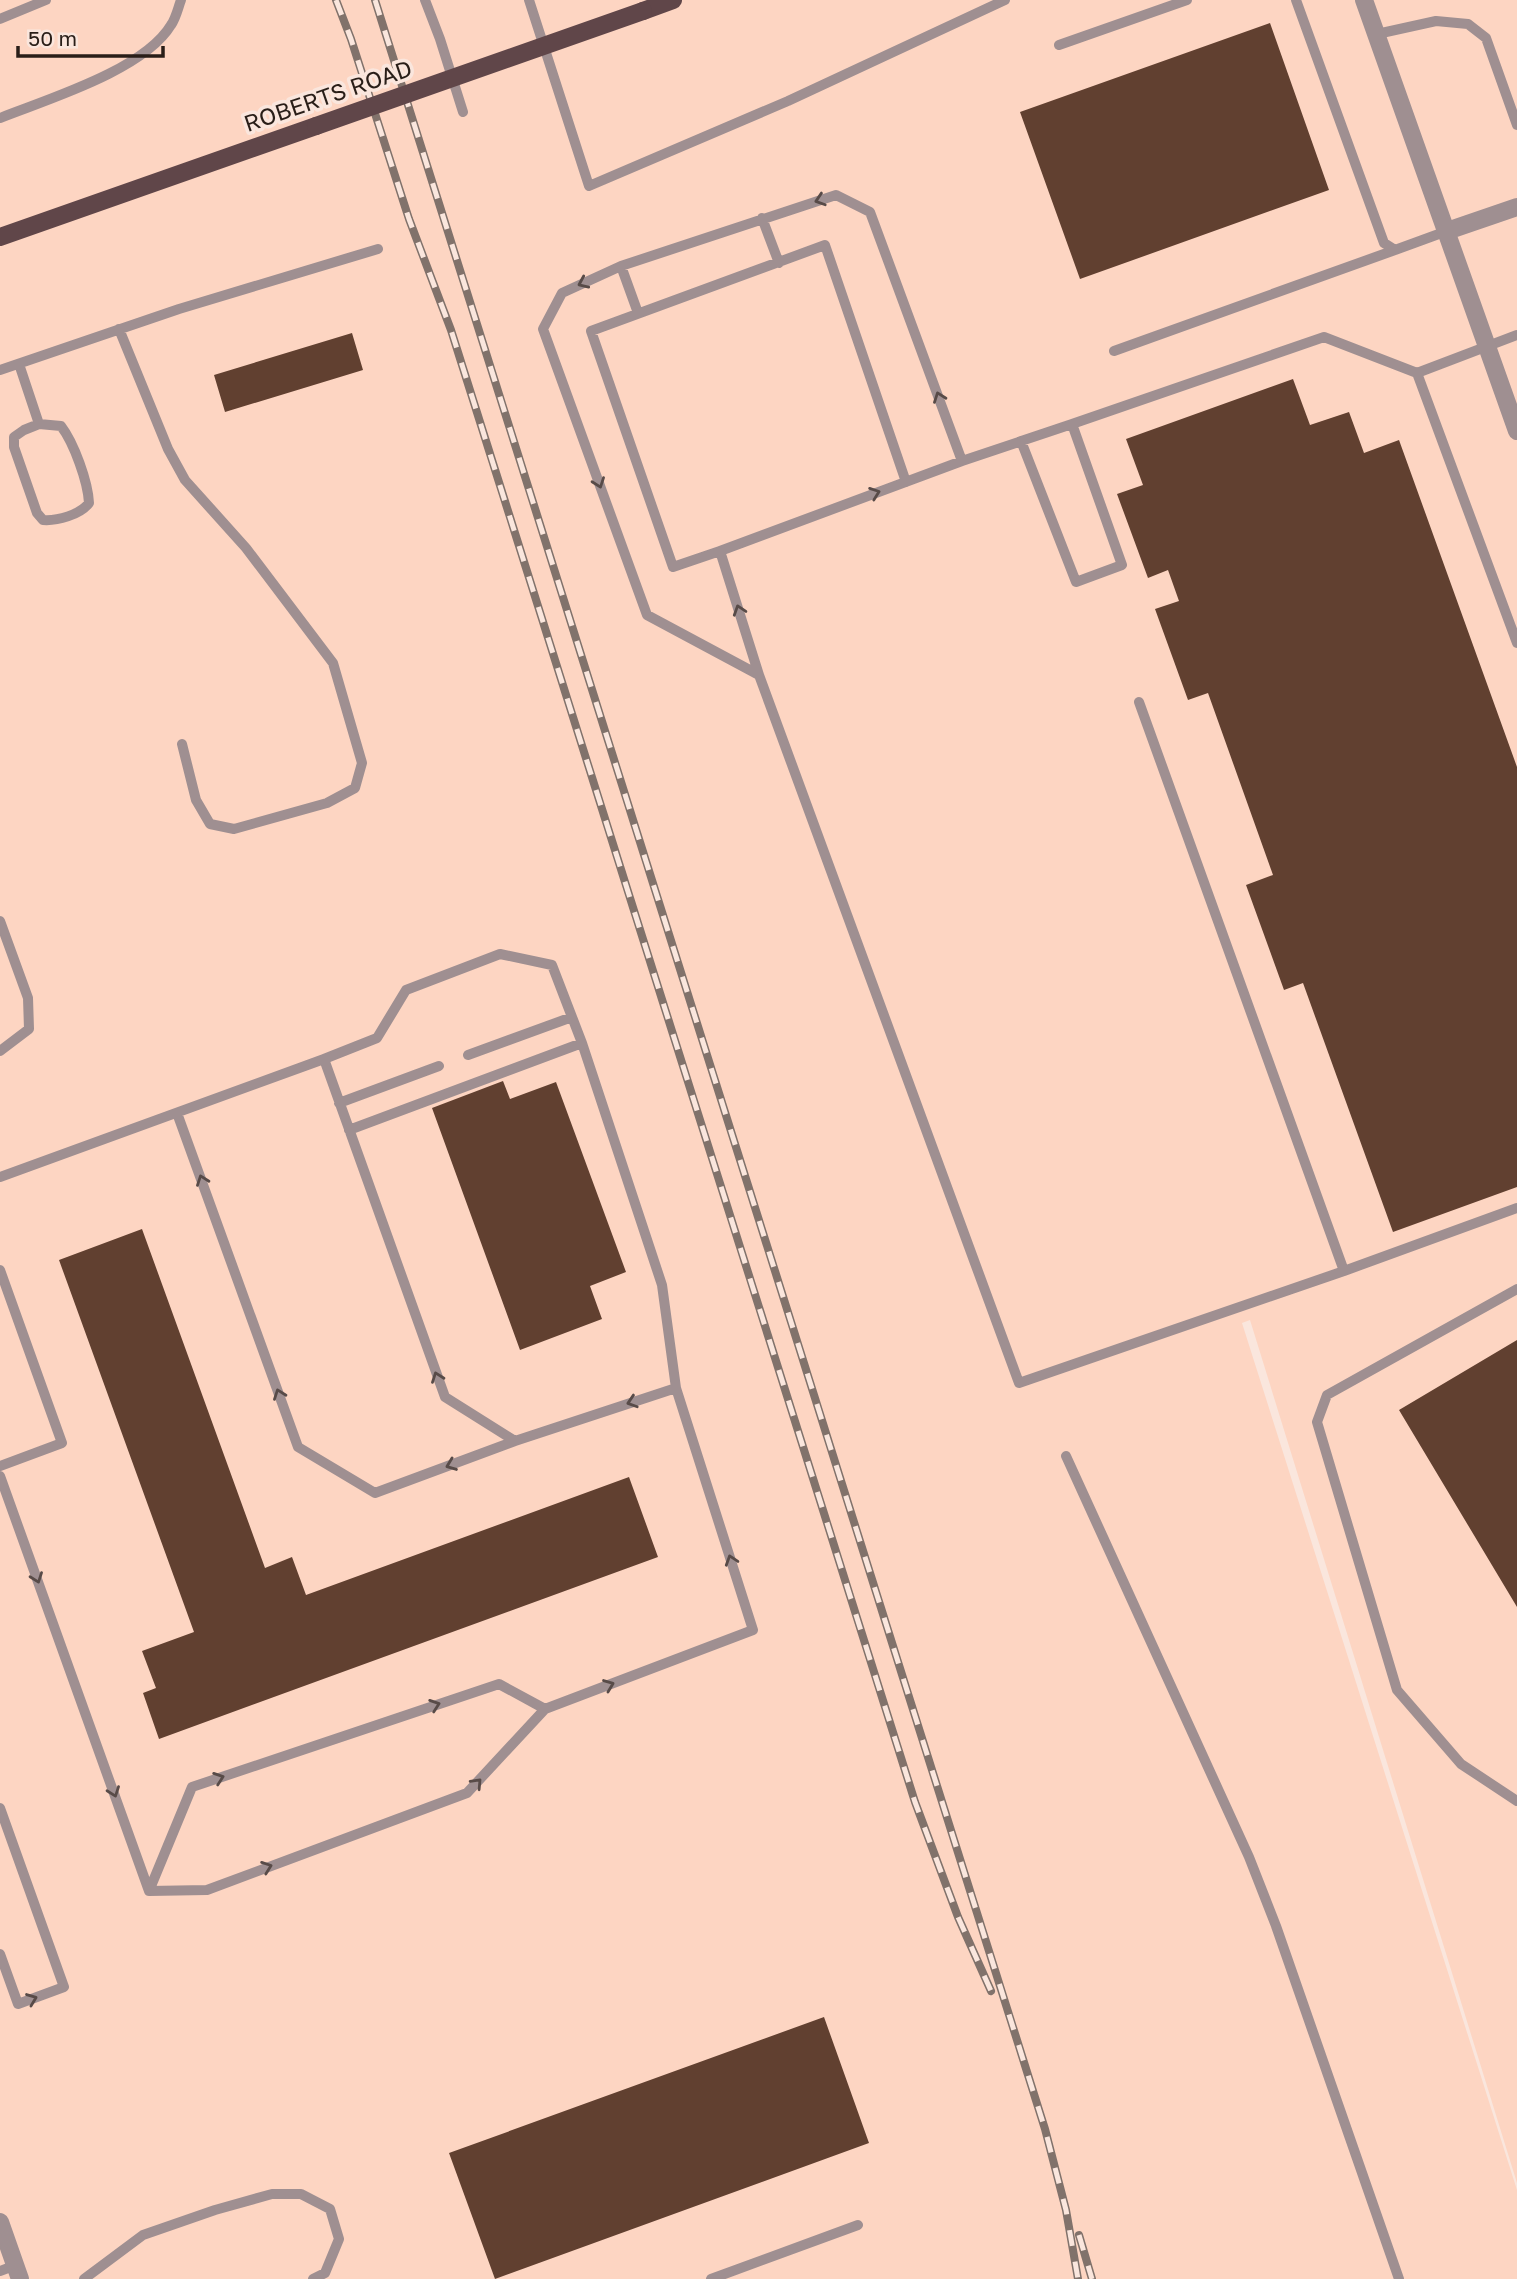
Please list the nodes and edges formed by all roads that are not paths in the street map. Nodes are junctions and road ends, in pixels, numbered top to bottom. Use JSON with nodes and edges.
{"nodes":[{"id":1,"x":46,"y":0,"type":"edge"},
{"id":2,"x":181,"y":0,"type":"edge"},
{"id":3,"x":425,"y":0,"type":"edge"},
{"id":4,"x":529,"y":0,"type":"edge"},
{"id":5,"x":673,"y":0,"type":"edge"},
{"id":6,"x":1005,"y":0,"type":"edge"},
{"id":7,"x":1187,"y":0,"type":"edge"},
{"id":8,"x":1296,"y":0,"type":"edge"},
{"id":9,"x":1364,"y":0,"type":"edge"},
{"id":10,"x":0,"y":19,"type":"edge"},
{"id":11,"x":1377,"y":34,"type":"junction"},
{"id":12,"x":1059,"y":45,"type":"dead end"},
{"id":13,"x":463,"y":112,"type":"dead end"},
{"id":14,"x":0,"y":118,"type":"edge"},
{"id":15,"x":1517,"y":125,"type":"edge"},
{"id":16,"x":1517,"y":207,"type":"edge"},
{"id":17,"x":762,"y":218,"type":"junction"},
{"id":18,"x":1447,"y":232,"type":"junction"},
{"id":19,"x":0,"y":237,"type":"edge"},
{"id":20,"x":377,"y":249,"type":"dead end"},
{"id":21,"x":1395,"y":250,"type":"junction"},
{"id":22,"x":779,"y":263,"type":"junction"},
{"id":23,"x":621,"y":266,"type":"junction"},
{"id":24,"x":638,"y":313,"type":"junction"},
{"id":25,"x":119,"y":329,"type":"junction"},
{"id":26,"x":1517,"y":335,"type":"edge"},
{"id":27,"x":1486,"y":345,"type":"junction"},
{"id":28,"x":1114,"y":351,"type":"dead end"},
{"id":29,"x":19,"y":364,"type":"junction"},
{"id":30,"x":0,"y":370,"type":"edge"},
{"id":31,"x":1417,"y":373,"type":"junction"},
{"id":32,"x":39,"y":424,"type":"junction"},
{"id":33,"x":1072,"y":424,"type":"junction"},
{"id":34,"x":1517,"y":431,"type":"edge"},
{"id":35,"x":1021,"y":441,"type":"junction"},
{"id":36,"x":962,"y":461,"type":"junction"},
{"id":37,"x":906,"y":482,"type":"junction"},
{"id":38,"x":720,"y":551,"type":"junction"},
{"id":39,"x":1517,"y":643,"type":"edge"},
{"id":40,"x":759,"y":675,"type":"junction"},
{"id":41,"x":1139,"y":702,"type":"dead end"},
{"id":42,"x":182,"y":744,"type":"dead end"},
{"id":43,"x":0,"y":921,"type":"edge"},
{"id":44,"x":572,"y":1017,"type":"junction"},
{"id":45,"x":582,"y":1043,"type":"junction"},
{"id":46,"x":0,"y":1051,"type":"edge"},
{"id":47,"x":468,"y":1055,"type":"dead end"},
{"id":48,"x":324,"y":1059,"type":"junction"},
{"id":49,"x":439,"y":1066,"type":"dead end"},
{"id":50,"x":339,"y":1103,"type":"junction"},
{"id":51,"x":177,"y":1113,"type":"junction"},
{"id":52,"x":349,"y":1130,"type":"junction"},
{"id":53,"x":0,"y":1178,"type":"edge"},
{"id":54,"x":1517,"y":1208,"type":"edge"},
{"id":55,"x":0,"y":1270,"type":"edge"},
{"id":56,"x":1344,"y":1271,"type":"junction"},
{"id":57,"x":1517,"y":1289,"type":"edge"},
{"id":58,"x":676,"y":1388,"type":"junction"},
{"id":59,"x":515,"y":1441,"type":"junction"},
{"id":60,"x":1066,"y":1456,"type":"dead end"},
{"id":61,"x":0,"y":1466,"type":"edge"},
{"id":62,"x":0,"y":1476,"type":"edge"},
{"id":63,"x":13,"y":1513,"type":"junction"},
{"id":64,"x":0,"y":1518,"type":"edge"},
{"id":65,"x":545,"y":1709,"type":"junction"},
{"id":66,"x":1517,"y":1801,"type":"edge"},
{"id":67,"x":0,"y":1808,"type":"edge"},
{"id":68,"x":149,"y":1891,"type":"junction"},
{"id":69,"x":0,"y":1954,"type":"edge"},
{"id":70,"x":0,"y":2222,"type":"edge"},
{"id":71,"x":858,"y":2225,"type":"dead end"},
{"id":72,"x":12,"y":2272,"type":"edge"},
{"id":73,"x":83,"y":2279,"type":"edge"},
{"id":74,"x":313,"y":2279,"type":"edge"},
{"id":75,"x":711,"y":2279,"type":"edge"},
{"id":76,"x":1399,"y":2279,"type":"edge"}],
"edges":[{"from":1,"to":10,"type":"lane"},
{"from":2,"to":14,"type":"lane"},
{"from":3,"to":13,"type":"lane"},
{"from":4,"to":6,"type":"lane"},
{"from":5,"to":19,"type":"main road","name":"ROBERTS ROAD","bridge":true},
{"from":7,"to":12,"type":"lane"},
{"from":8,"to":21,"type":"lane"},
{"from":9,"to":11,"type":"street"},
{"from":11,"to":15,"type":"lane"},
{"from":11,"to":18,"type":"street"},
{"from":16,"to":18,"type":"street"},
{"from":17,"to":22,"type":"lane"},
{"from":17,"to":23,"type":"lane"},
{"from":36,"to":17,"type":"lane","one_way":true},
{"from":18,"to":21,"type":"lane"},
{"from":18,"to":27,"type":"street"},
{"from":20,"to":25,"type":"lane"},
{"from":21,"to":28,"type":"lane"},
{"from":22,"to":24,"type":"lane"},
{"from":22,"to":37,"type":"lane"},
{"from":23,"to":24,"type":"lane"},
{"from":23,"to":40,"type":"lane","one_way":true},
{"from":24,"to":38,"type":"lane"},
{"from":25,"to":29,"type":"lane"},
{"from":25,"to":42,"type":"lane"},
{"from":26,"to":27,"type":"lane"},
{"from":27,"to":31,"type":"lane"},
{"from":27,"to":34,"type":"street"},
{"from":29,"to":30,"type":"lane"},
{"from":29,"to":32,"type":"lane"},
{"from":31,"to":33,"type":"lane"},
{"from":31,"to":39,"type":"lane"},
{"from":32,"to":32,"type":"lane"},
{"from":33,"to":35,"type":"lane"},
{"from":33,"to":35,"type":"lane"},
{"from":35,"to":36,"type":"lane"},
{"from":36,"to":37,"type":"lane"},
{"from":38,"to":37,"type":"lane","one_way":true},
{"from":40,"to":38,"type":"lane","one_way":true},
{"from":40,"to":56,"type":"lane"},
{"from":41,"to":56,"type":"lane"},
{"from":43,"to":46,"type":"lane"},
{"from":44,"to":45,"type":"lane"},
{"from":44,"to":47,"type":"lane"},
{"from":44,"to":48,"type":"lane"},
{"from":45,"to":52,"type":"lane"},
{"from":45,"to":58,"type":"lane"},
{"from":48,"to":50,"type":"lane"},
{"from":48,"to":51,"type":"lane"},
{"from":49,"to":50,"type":"lane"},
{"from":50,"to":52,"type":"lane"},
{"from":51,"to":53,"type":"lane"},
{"from":59,"to":51,"type":"lane","one_way":true},
{"from":59,"to":52,"type":"lane","one_way":true},
{"from":54,"to":56,"type":"lane"},
{"from":55,"to":61,"type":"lane"},
{"from":57,"to":66,"type":"lane"},
{"from":58,"to":59,"type":"lane","one_way":true},
{"from":65,"to":58,"type":"lane","one_way":true},
{"from":60,"to":76,"type":"lane"},
{"from":62,"to":63,"type":"lane"},
{"from":63,"to":64,"type":"lane"},
{"from":63,"to":68,"type":"lane","one_way":true},
{"from":68,"to":65,"type":"lane","one_way":true},
{"from":68,"to":65,"type":"lane","one_way":true},
{"from":69,"to":67,"type":"lane","one_way":true},
{"from":70,"to":72,"type":"street"},
{"from":71,"to":75,"type":"lane"},
{"from":73,"to":74,"type":"lane"}]}
